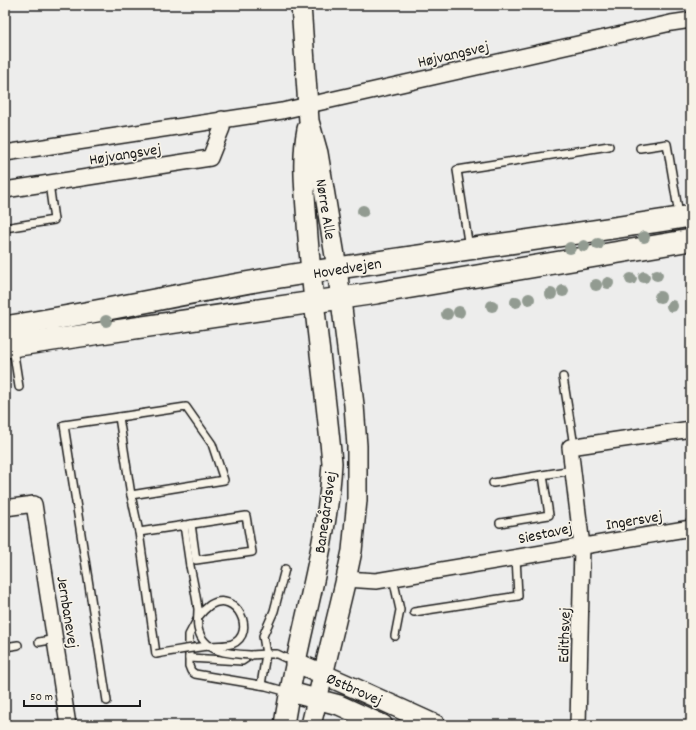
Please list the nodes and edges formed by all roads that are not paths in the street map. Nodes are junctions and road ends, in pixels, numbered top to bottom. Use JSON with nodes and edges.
{"nodes":[{"id":1,"x":301,"y":5,"type":"edge"},
{"id":2,"x":691,"y":20,"type":"edge"},
{"id":3,"x":309,"y":113,"type":"junction"},
{"id":4,"x":222,"y":119,"type":"junction"},
{"id":5,"x":609,"y":146,"type":"dead end"},
{"id":6,"x":640,"y":148,"type":"dead end"},
{"id":7,"x":5,"y":153,"type":"edge"},
{"id":8,"x":48,"y":183,"type":"junction"},
{"id":9,"x":5,"y":190,"type":"edge"},
{"id":10,"x":685,"y":217,"type":"edge"},
{"id":11,"x":5,"y":228,"type":"edge"},
{"id":12,"x":691,"y":240,"type":"edge"},
{"id":13,"x":469,"y":248,"type":"junction"},
{"id":14,"x":337,"y":268,"type":"junction"},
{"id":15,"x":311,"y":273,"type":"junction"},
{"id":16,"x":341,"y":298,"type":"junction"},
{"id":17,"x":314,"y":301,"type":"junction"},
{"id":18,"x":8,"y":340,"type":"edge"},
{"id":19,"x":563,"y":377,"type":"dead end"},
{"id":20,"x":19,"y":387,"type":"dead end"},
{"id":21,"x":119,"y":417,"type":"junction"},
{"id":22,"x":691,"y":429,"type":"edge"},
{"id":23,"x":574,"y":446,"type":"junction"},
{"id":24,"x":573,"y":470,"type":"junction"},
{"id":25,"x":543,"y":475,"type":"junction"},
{"id":26,"x":493,"y":483,"type":"dead end"},
{"id":27,"x":131,"y":495,"type":"junction"},
{"id":28,"x":5,"y":508,"type":"edge"},
{"id":29,"x":500,"y":523,"type":"dead end"},
{"id":30,"x":187,"y":525,"type":"junction"},
{"id":31,"x":691,"y":528,"type":"edge"},
{"id":32,"x":139,"y":532,"type":"junction"},
{"id":33,"x":582,"y":546,"type":"junction"},
{"id":34,"x":516,"y":557,"type":"junction"},
{"id":35,"x":285,"y":569,"type":"dead end"},
{"id":36,"x":393,"y":578,"type":"junction"},
{"id":37,"x":346,"y":579,"type":"junction"},
{"id":38,"x":414,"y":612,"type":"dead end"},
{"id":39,"x":396,"y":636,"type":"dead end"},
{"id":40,"x":56,"y":639,"type":"junction"},
{"id":41,"x":39,"y":642,"type":"dead end"},
{"id":42,"x":18,"y":645,"type":"dead end"},
{"id":43,"x":5,"y":647,"type":"edge"},
{"id":44,"x":266,"y":654,"type":"junction"},
{"id":45,"x":251,"y":655,"type":"junction"},
{"id":46,"x":189,"y":658,"type":"junction"},
{"id":47,"x":295,"y":662,"type":"junction"},
{"id":48,"x":323,"y":674,"type":"junction"},
{"id":49,"x":261,"y":686,"type":"junction"},
{"id":50,"x":290,"y":692,"type":"junction"},
{"id":51,"x":318,"y":699,"type":"junction"},
{"id":52,"x":107,"y":701,"type":"dead end"},
{"id":53,"x":68,"y":725,"type":"edge"},
{"id":54,"x":284,"y":725,"type":"edge"},
{"id":55,"x":311,"y":725,"type":"edge"},
{"id":56,"x":384,"y":725,"type":"edge"},
{"id":57,"x":436,"y":725,"type":"edge"},
{"id":58,"x":578,"y":725,"type":"edge"}],
"edges":[{"from":1,"to":3,"type":"street","name":"Nørre Alle"},
{"from":2,"to":3,"type":"street","name":"Højvangsvej"},
{"from":3,"to":4,"type":"street","name":"Højvangsvej"},
{"from":3,"to":14,"type":"street","name":"Nørre Alle"},
{"from":3,"to":15,"type":"street","name":"Nørre Alle"},
{"from":4,"to":7,"type":"street","name":"Højvangsvej"},
{"from":4,"to":8,"type":"street","name":"Højvangsvej"},
{"from":5,"to":13,"type":"lane"},
{"from":6,"to":10,"type":"lane"},
{"from":8,"to":9,"type":"street","name":"Højvangsvej"},
{"from":8,"to":11,"type":"lane"},
{"from":10,"to":13,"type":"main road","name":"Hovedvejen"},
{"from":12,"to":16,"type":"main road","name":"Hovedvejen"},
{"from":13,"to":14,"type":"main road","name":"Hovedvejen"},
{"from":14,"to":15,"type":"main road","name":"Hovedvejen"},
{"from":14,"to":16,"type":"street","name":"Nørre Alle"},
{"from":15,"to":17,"type":"street","name":"Banegårdsvej"},
{"from":15,"to":18,"type":"main road","name":"Hovedvejen"},
{"from":16,"to":17,"type":"main road","name":"Hovedvejen"},
{"from":16,"to":37,"type":"street","name":"Banegårdsvej"},
{"from":17,"to":18,"type":"main road","name":"Hovedvejen"},
{"from":17,"to":47,"type":"street","name":"Banegårdsvej"},
{"from":18,"to":20,"type":"lane"},
{"from":19,"to":23,"type":"lane"},
{"from":21,"to":27,"type":"lane"},
{"from":21,"to":27,"type":"lane"},
{"from":21,"to":52,"type":"lane"},
{"from":22,"to":23,"type":"street"},
{"from":23,"to":24,"type":"street","name":"Siestavej"},
{"from":24,"to":25,"type":"lane"},
{"from":24,"to":33,"type":"street","name":"Siestavej"},
{"from":25,"to":26,"type":"lane"},
{"from":25,"to":29,"type":"lane"},
{"from":27,"to":32,"type":"lane"},
{"from":28,"to":40,"type":"street","name":"Jernbanevej"},
{"from":30,"to":30,"type":"lane"},
{"from":30,"to":32,"type":"lane"},
{"from":30,"to":45,"type":"lane","bridge":true},
{"from":31,"to":33,"type":"street","name":"Ingersvej"},
{"from":32,"to":46,"type":"lane","bridge":true},
{"from":33,"to":34,"type":"street","name":"Siestavej"},
{"from":33,"to":58,"type":"street","name":"Edithsvej"},
{"from":34,"to":36,"type":"street","name":"Siestavej"},
{"from":34,"to":38,"type":"lane"},
{"from":35,"to":44,"type":"lane"},
{"from":36,"to":37,"type":"street","name":"Siestavej"},
{"from":36,"to":39,"type":"lane"},
{"from":37,"to":48,"type":"street","name":"Banegårdsvej"},
{"from":40,"to":41,"type":"lane"},
{"from":40,"to":53,"type":"street","name":"Jernbanevej"},
{"from":42,"to":43,"type":"lane"},
{"from":44,"to":45,"type":"lane"},
{"from":44,"to":47,"type":"lane"},
{"from":44,"to":49,"type":"lane"},
{"from":45,"to":46,"type":"lane"},
{"from":46,"to":49,"type":"lane"},
{"from":47,"to":48,"type":"street","name":"Østbrovej"},
{"from":47,"to":50,"type":"street","name":"Banegårdsvej"},
{"from":48,"to":51,"type":"street","name":"Banegårdsvej"},
{"from":48,"to":57,"type":"street","name":"Østbrovej"},
{"from":49,"to":50,"type":"lane"},
{"from":50,"to":51,"type":"street","name":"Østbrovej"},
{"from":50,"to":54,"type":"street","name":"Banegårdsvej"},
{"from":51,"to":55,"type":"street","name":"Banegårdsvej"},
{"from":51,"to":56,"type":"street","name":"Østbrovej"}]}
